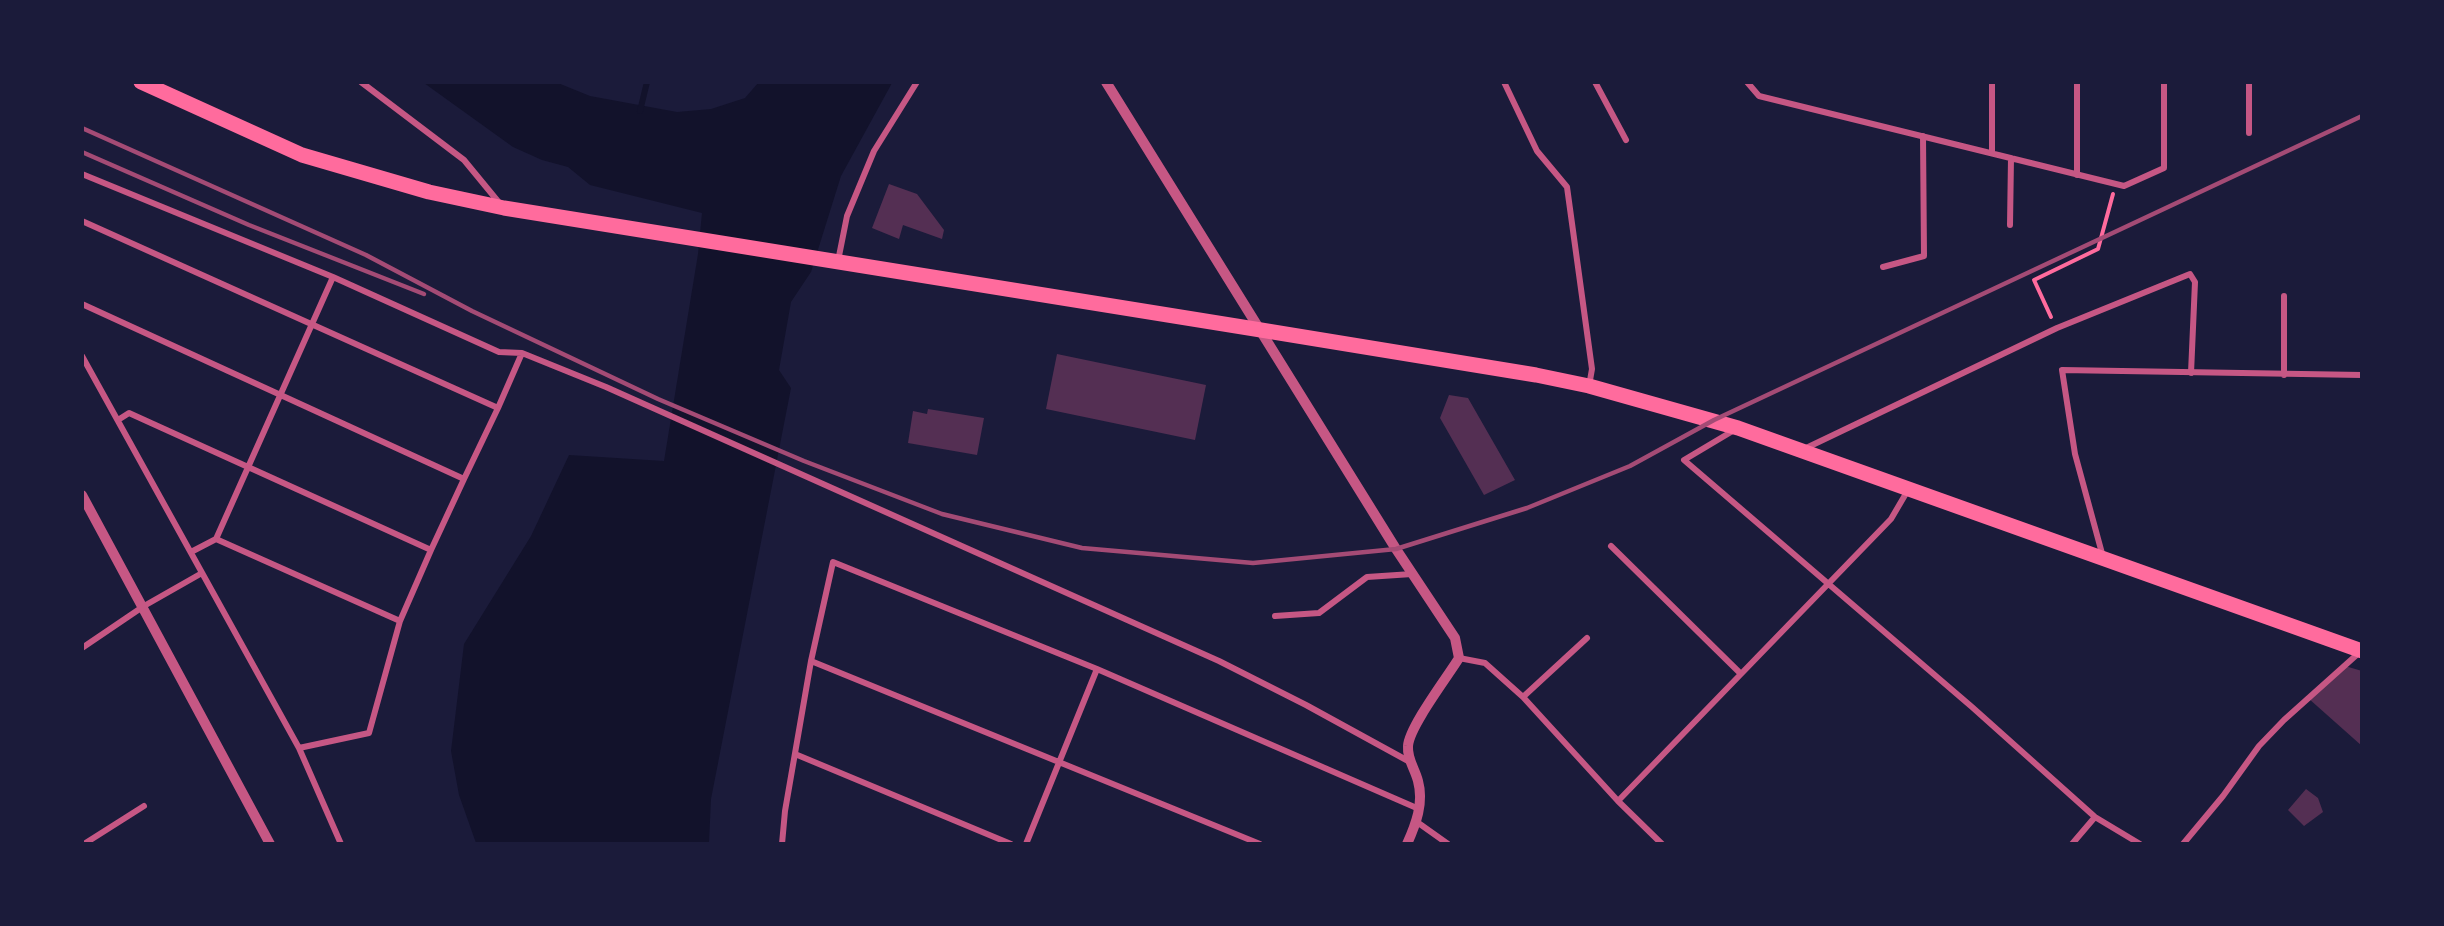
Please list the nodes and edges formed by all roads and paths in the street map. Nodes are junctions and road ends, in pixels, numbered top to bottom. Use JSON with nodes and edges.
{"nodes":[{"id":1,"x":141,"y":82,"type":"edge"},
{"id":2,"x":361,"y":82,"type":"edge"},
{"id":3,"x":917,"y":82,"type":"edge"},
{"id":4,"x":1106,"y":82,"type":"edge"},
{"id":5,"x":1504,"y":82,"type":"edge"},
{"id":6,"x":1594,"y":82,"type":"edge"},
{"id":7,"x":1747,"y":82,"type":"edge"},
{"id":8,"x":1992,"y":82,"type":"edge"},
{"id":9,"x":2077,"y":82,"type":"edge"},
{"id":10,"x":2164,"y":82,"type":"edge"},
{"id":11,"x":2249,"y":82,"type":"edge"},
{"id":12,"x":2249,"y":133,"type":"dead end"},
{"id":13,"x":1923,"y":136,"type":"junction"},
{"id":14,"x":1626,"y":140,"type":"dead end"},
{"id":15,"x":1992,"y":153,"type":"junction"},
{"id":16,"x":2012,"y":158,"type":"junction"},
{"id":17,"x":82,"y":174,"type":"edge"},
{"id":18,"x":2077,"y":175,"type":"junction"},
{"id":19,"x":2116,"y":184,"type":"junction"},
{"id":20,"x":504,"y":208,"type":"junction"},
{"id":21,"x":82,"y":221,"type":"edge"},
{"id":22,"x":2010,"y":225,"type":"dead end"},
{"id":23,"x":838,"y":261,"type":"junction"},
{"id":24,"x":1883,"y":267,"type":"dead end"},
{"id":25,"x":333,"y":278,"type":"junction"},
{"id":26,"x":2284,"y":296,"type":"dead end"},
{"id":27,"x":82,"y":304,"type":"edge"},
{"id":28,"x":313,"y":325,"type":"junction"},
{"id":29,"x":2057,"y":328,"type":"junction"},
{"id":30,"x":1260,"y":330,"type":"junction"},
{"id":31,"x":522,"y":353,"type":"junction"},
{"id":32,"x":82,"y":356,"type":"edge"},
{"id":33,"x":2191,"y":373,"type":"junction"},
{"id":34,"x":2284,"y":375,"type":"junction"},
{"id":35,"x":2361,"y":375,"type":"edge"},
{"id":36,"x":1589,"y":386,"type":"junction"},
{"id":37,"x":281,"y":395,"type":"junction"},
{"id":38,"x":498,"y":408,"type":"junction"},
{"id":39,"x":118,"y":420,"type":"junction"},
{"id":40,"x":1737,"y":428,"type":"junction"},
{"id":41,"x":1802,"y":450,"type":"junction"},
{"id":42,"x":249,"y":467,"type":"junction"},
{"id":43,"x":464,"y":479,"type":"junction"},
{"id":44,"x":1908,"y":489,"type":"junction"},
{"id":45,"x":82,"y":495,"type":"edge"},
{"id":46,"x":216,"y":539,"type":"junction"},
{"id":47,"x":1611,"y":546,"type":"dead end"},
{"id":48,"x":431,"y":550,"type":"junction"},
{"id":49,"x":191,"y":552,"type":"junction"},
{"id":50,"x":2105,"y":561,"type":"junction"},
{"id":51,"x":202,"y":573,"type":"junction"},
{"id":52,"x":1412,"y":573,"type":"junction"},
{"id":53,"x":1828,"y":584,"type":"junction"},
{"id":54,"x":144,"y":606,"type":"junction"},
{"id":55,"x":1275,"y":616,"type":"dead end"},
{"id":56,"x":400,"y":621,"type":"junction"},
{"id":57,"x":1587,"y":638,"type":"dead end"},
{"id":58,"x":82,"y":648,"type":"edge"},
{"id":59,"x":2361,"y":651,"type":"edge"},
{"id":60,"x":1459,"y":658,"type":"junction"},
{"id":61,"x":811,"y":661,"type":"junction"},
{"id":62,"x":1097,"y":669,"type":"junction"},
{"id":63,"x":1741,"y":674,"type":"junction"},
{"id":64,"x":1523,"y":697,"type":"junction"},
{"id":65,"x":299,"y":748,"type":"junction"},
{"id":66,"x":795,"y":753,"type":"junction"},
{"id":67,"x":1059,"y":762,"type":"junction"},
{"id":68,"x":1410,"y":762,"type":"junction"},
{"id":69,"x":1617,"y":801,"type":"junction"},
{"id":70,"x":144,"y":806,"type":"dead end"},
{"id":71,"x":1419,"y":809,"type":"junction"},
{"id":72,"x":2095,"y":817,"type":"junction"},
{"id":73,"x":1416,"y":822,"type":"junction"},
{"id":74,"x":84,"y":843,"type":"edge"},
{"id":75,"x":270,"y":843,"type":"edge"},
{"id":76,"x":341,"y":843,"type":"edge"},
{"id":77,"x":782,"y":843,"type":"edge"},
{"id":78,"x":1011,"y":843,"type":"edge"},
{"id":79,"x":1026,"y":843,"type":"edge"},
{"id":80,"x":1260,"y":843,"type":"edge"},
{"id":81,"x":1407,"y":843,"type":"edge"},
{"id":82,"x":1448,"y":843,"type":"edge"},
{"id":83,"x":1662,"y":843,"type":"edge"},
{"id":84,"x":2072,"y":843,"type":"edge"},
{"id":85,"x":2140,"y":843,"type":"edge"},
{"id":86,"x":2183,"y":843,"type":"edge"}],
"edges":[{"from":1,"to":20,"type":"main road"},
{"from":2,"to":20,"type":"street"},
{"from":3,"to":23,"type":"street"},
{"from":4,"to":30,"type":"street"},
{"from":5,"to":36,"type":"street"},
{"from":6,"to":14,"type":"street"},
{"from":7,"to":13,"type":"street"},
{"from":8,"to":15,"type":"street"},
{"from":9,"to":18,"type":"street"},
{"from":10,"to":19,"type":"street"},
{"from":11,"to":12,"type":"street"},
{"from":13,"to":15,"type":"street"},
{"from":13,"to":24,"type":"street"},
{"from":15,"to":16,"type":"street"},
{"from":16,"to":18,"type":"street"},
{"from":16,"to":22,"type":"street"},
{"from":17,"to":25,"type":"street"},
{"from":18,"to":19,"type":"street"},
{"from":19,"to":29,"type":"path"},
{"from":20,"to":23,"type":"main road"},
{"from":21,"to":28,"type":"street"},
{"from":23,"to":30,"type":"main road"},
{"from":25,"to":28,"type":"street"},
{"from":25,"to":31,"type":"street"},
{"from":26,"to":34,"type":"street"},
{"from":27,"to":37,"type":"street"},
{"from":28,"to":37,"type":"street"},
{"from":28,"to":38,"type":"street"},
{"from":29,"to":33,"type":"street"},
{"from":29,"to":41,"type":"street"},
{"from":30,"to":36,"type":"main road"},
{"from":30,"to":52,"type":"street"},
{"from":31,"to":38,"type":"street"},
{"from":31,"to":68,"type":"street"},
{"from":32,"to":39,"type":"street"},
{"from":33,"to":34,"type":"street"},
{"from":33,"to":50,"type":"street"},
{"from":34,"to":35,"type":"street"},
{"from":36,"to":40,"type":"main road"},
{"from":37,"to":42,"type":"street"},
{"from":37,"to":43,"type":"street"},
{"from":38,"to":43,"type":"street"},
{"from":39,"to":42,"type":"street"},
{"from":39,"to":49,"type":"street"},
{"from":40,"to":41,"type":"main road"},
{"from":40,"to":53,"type":"street"},
{"from":41,"to":44,"type":"main road"},
{"from":42,"to":46,"type":"street"},
{"from":42,"to":48,"type":"street"},
{"from":43,"to":48,"type":"street"},
{"from":44,"to":50,"type":"main road"},
{"from":44,"to":53,"type":"street"},
{"from":45,"to":54,"type":"street"},
{"from":46,"to":49,"type":"street"},
{"from":46,"to":56,"type":"street"},
{"from":47,"to":63,"type":"street"},
{"from":48,"to":56,"type":"street"},
{"from":49,"to":51,"type":"street"},
{"from":50,"to":59,"type":"main road"},
{"from":51,"to":54,"type":"street"},
{"from":51,"to":65,"type":"street"},
{"from":52,"to":55,"type":"street"},
{"from":52,"to":60,"type":"street"},
{"from":53,"to":63,"type":"street"},
{"from":53,"to":72,"type":"street"},
{"from":54,"to":58,"type":"street"},
{"from":54,"to":75,"type":"street"},
{"from":56,"to":65,"type":"street"},
{"from":57,"to":64,"type":"street"},
{"from":59,"to":86,"type":"street"},
{"from":60,"to":64,"type":"street"},
{"from":60,"to":68,"type":"street"},
{"from":61,"to":62,"type":"street"},
{"from":61,"to":66,"type":"street"},
{"from":61,"to":67,"type":"street"},
{"from":62,"to":67,"type":"street"},
{"from":62,"to":71,"type":"street"},
{"from":63,"to":69,"type":"street"},
{"from":64,"to":69,"type":"street"},
{"from":65,"to":76,"type":"street"},
{"from":66,"to":77,"type":"street"},
{"from":66,"to":78,"type":"street"},
{"from":67,"to":79,"type":"street"},
{"from":67,"to":80,"type":"street"},
{"from":68,"to":71,"type":"street"},
{"from":69,"to":83,"type":"street"},
{"from":70,"to":74,"type":"street"},
{"from":71,"to":73,"type":"street"},
{"from":72,"to":84,"type":"street"},
{"from":72,"to":85,"type":"street"},
{"from":73,"to":81,"type":"street"},
{"from":73,"to":82,"type":"street"}]}
